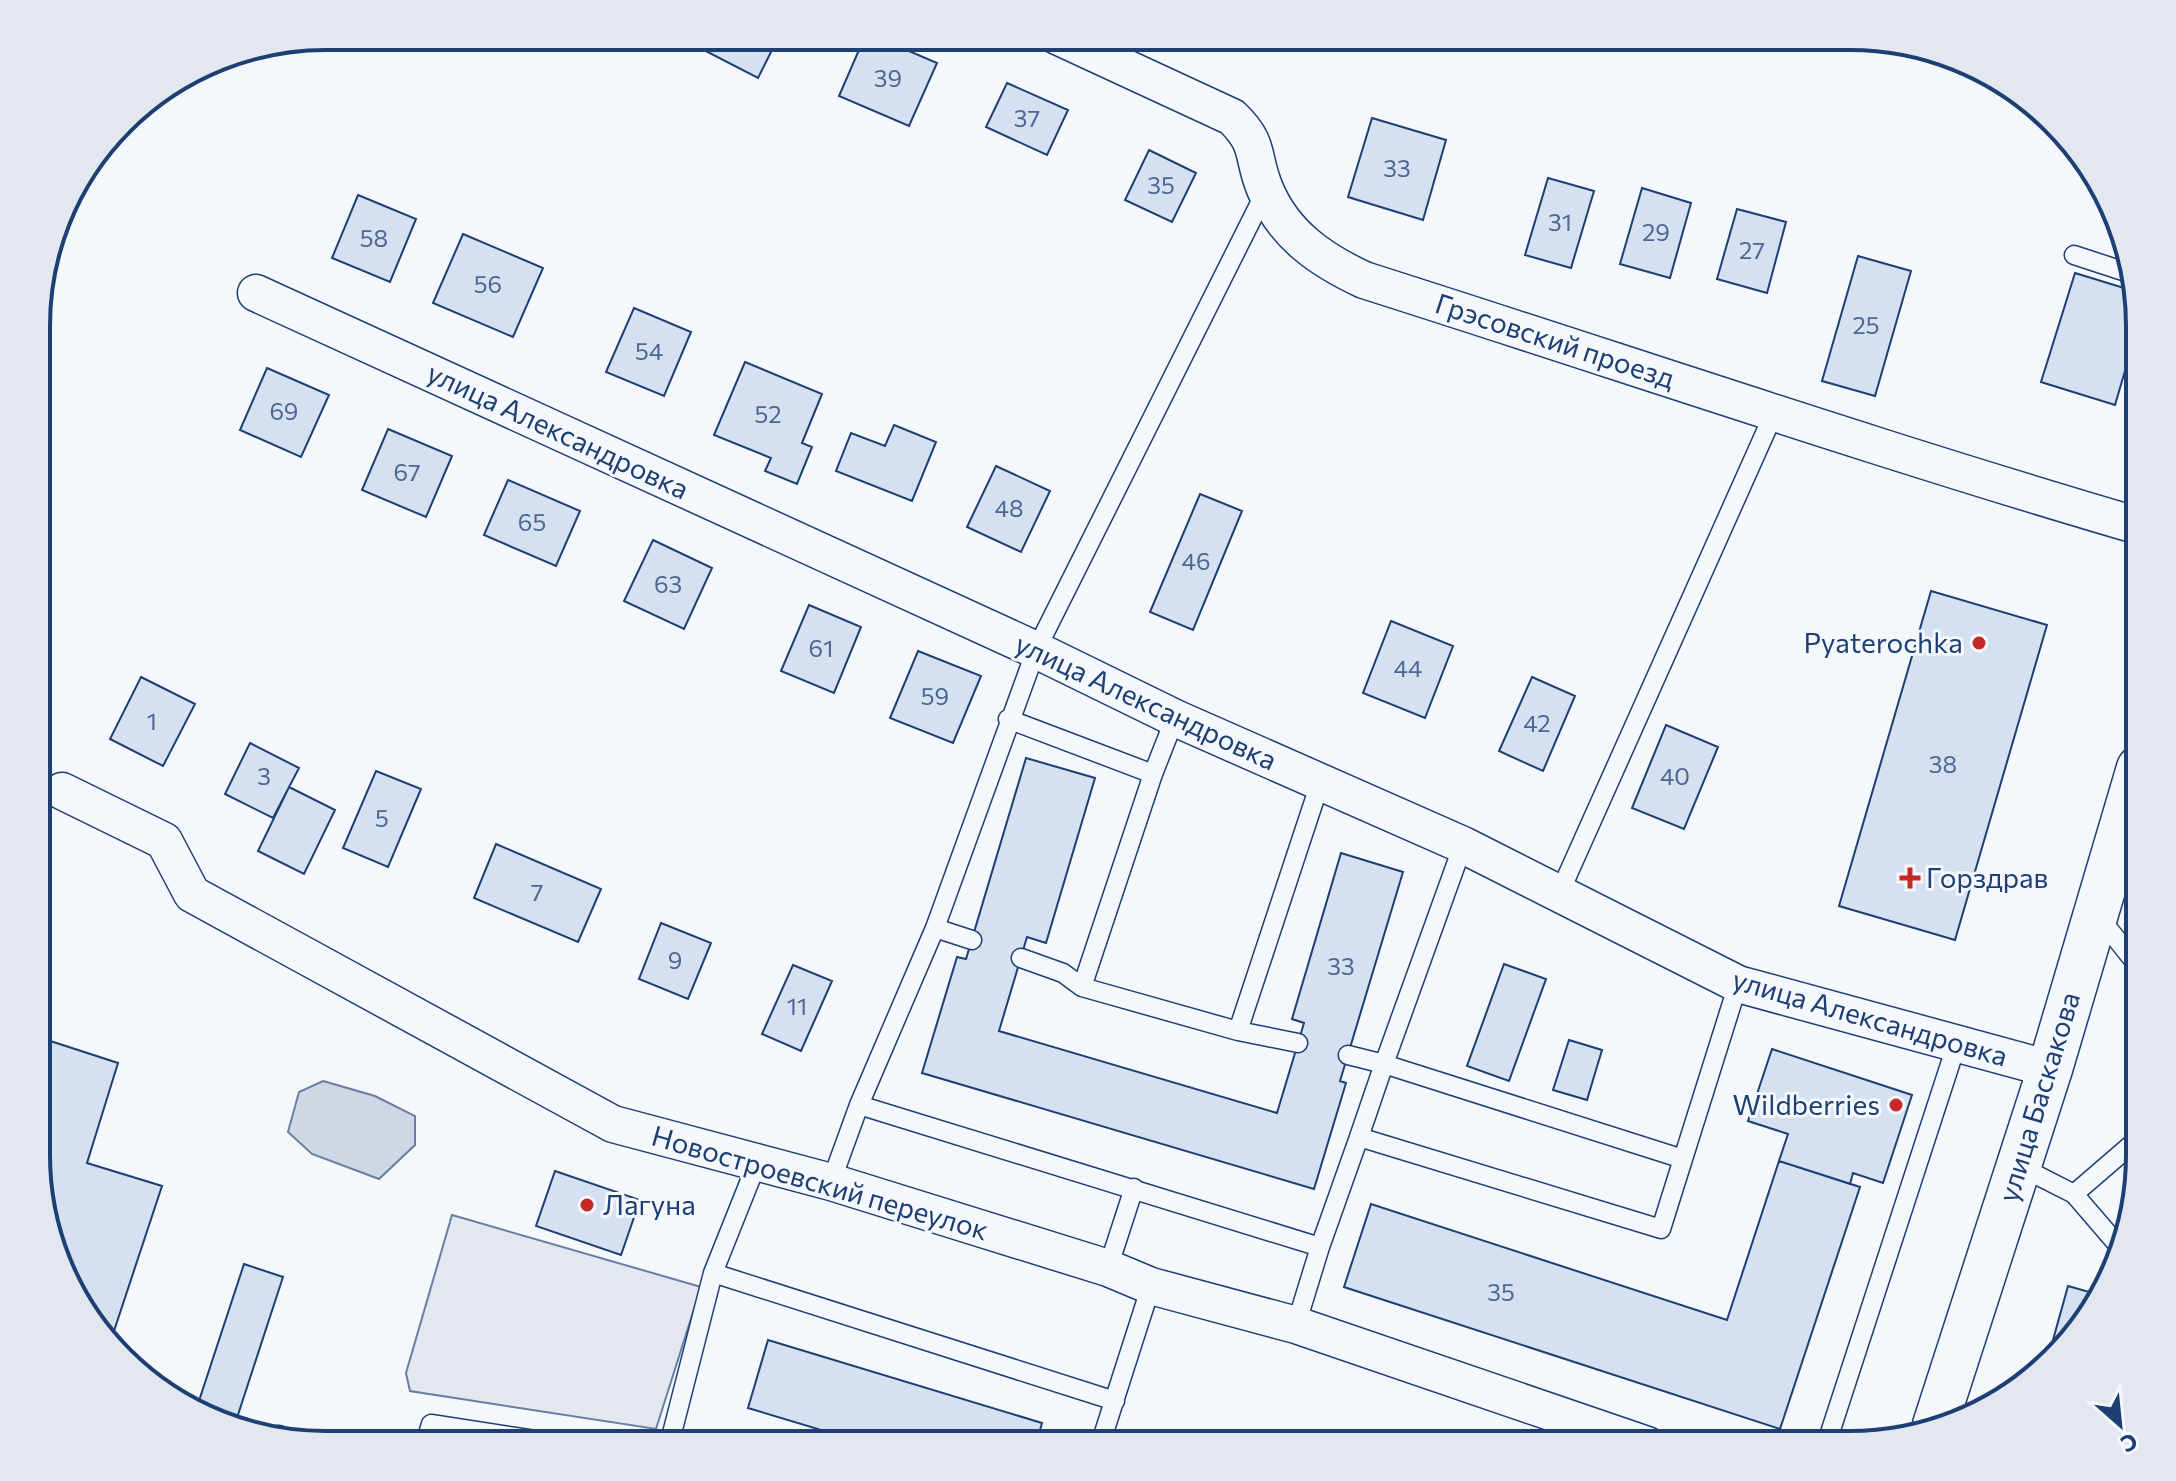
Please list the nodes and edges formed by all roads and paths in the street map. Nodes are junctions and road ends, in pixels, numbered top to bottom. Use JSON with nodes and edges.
{"nodes":[{"id":1,"x":1088,"y":50,"type":"edge"},
{"id":2,"x":1266,"y":191,"type":"junction"},
{"id":3,"x":2074,"y":255,"type":"dead end"},
{"id":4,"x":2120,"y":270,"type":"edge"},
{"id":5,"x":256,"y":293,"type":"dead end"},
{"id":6,"x":1775,"y":411,"type":"junction"},
{"id":7,"x":2125,"y":522,"type":"edge"},
{"id":8,"x":1036,"y":650,"type":"junction"},
{"id":9,"x":1175,"y":718,"type":"junction"},
{"id":10,"x":1008,"y":719,"type":"junction"},
{"id":11,"x":1153,"y":774,"type":"junction"},
{"id":12,"x":1320,"y":783,"type":"junction"},
{"id":13,"x":62,"y":791,"type":"dead end"},
{"id":14,"x":2125,"y":815,"type":"edge"},
{"id":15,"x":1463,"y":845,"type":"junction"},
{"id":16,"x":1559,"y":894,"type":"junction"},
{"id":17,"x":2096,"y":913,"type":"junction"},
{"id":18,"x":935,"y":928,"type":"junction"},
{"id":19,"x":972,"y":940,"type":"dead end"},
{"id":20,"x":2125,"y":949,"type":"edge"},
{"id":21,"x":1021,"y":958,"type":"dead end"},
{"id":22,"x":1738,"y":984,"type":"junction"},
{"id":23,"x":1082,"y":987,"type":"junction"},
{"id":24,"x":1238,"y":1031,"type":"junction"},
{"id":25,"x":1298,"y":1043,"type":"dead end"},
{"id":26,"x":1957,"y":1043,"type":"junction"},
{"id":27,"x":1348,"y":1055,"type":"dead end"},
{"id":28,"x":1384,"y":1064,"type":"junction"},
{"id":29,"x":2050,"y":1069,"type":"junction"},
{"id":30,"x":859,"y":1105,"type":"junction"},
{"id":31,"x":1359,"y":1137,"type":"junction"},
{"id":32,"x":2125,"y":1150,"type":"edge"},
{"id":33,"x":1683,"y":1159,"type":"junction"},
{"id":34,"x":757,"y":1163,"type":"junction"},
{"id":35,"x":2018,"y":1166,"type":"junction"},
{"id":36,"x":831,"y":1182,"type":"junction"},
{"id":37,"x":1134,"y":1188,"type":"junction"},
{"id":38,"x":2074,"y":1194,"type":"junction"},
{"id":39,"x":2112,"y":1239,"type":"edge"},
{"id":40,"x":1320,"y":1247,"type":"junction"},
{"id":41,"x":1108,"y":1268,"type":"junction"},
{"id":42,"x":713,"y":1273,"type":"junction"},
{"id":43,"x":1151,"y":1286,"type":"junction"},
{"id":44,"x":1296,"y":1325,"type":"junction"},
{"id":45,"x":1115,"y":1401,"type":"junction"},
{"id":46,"x":1938,"y":1416,"type":"edge"},
{"id":47,"x":429,"y":1430,"type":"edge"},
{"id":48,"x":471,"y":1430,"type":"edge"},
{"id":49,"x":673,"y":1430,"type":"edge"},
{"id":50,"x":1105,"y":1431,"type":"edge"},
{"id":51,"x":1606,"y":1431,"type":"edge"},
{"id":52,"x":1831,"y":1431,"type":"edge"}],
"edges":[{"from":1,"to":2,"type":"street","name":"Грэсовский проезд"},
{"from":2,"to":6,"type":"street","name":"Грэсовский проезд"},
{"from":2,"to":8,"type":"lane"},
{"from":3,"to":4,"type":"lane"},
{"from":5,"to":8,"type":"street","name":"улица Александровка"},
{"from":6,"to":7,"type":"street","name":"Грэсовский проезд"},
{"from":6,"to":16,"type":"lane"},
{"from":8,"to":9,"type":"street","name":"улица Александровка"},
{"from":8,"to":10,"type":"lane"},
{"from":9,"to":11,"type":"lane"},
{"from":9,"to":12,"type":"street","name":"улица Александровка"},
{"from":10,"to":11,"type":"lane"},
{"from":10,"to":18,"type":"lane"},
{"from":11,"to":23,"type":"lane"},
{"from":12,"to":15,"type":"street","name":"улица Александровка"},
{"from":12,"to":24,"type":"lane"},
{"from":13,"to":34,"type":"street","name":"Новостроевский переулок"},
{"from":14,"to":17,"type":"street","name":"улица Баскакова"},
{"from":15,"to":16,"type":"street","name":"улица Александровка"},
{"from":15,"to":28,"type":"lane"},
{"from":16,"to":22,"type":"street","name":"улица Александровка"},
{"from":17,"to":20,"type":"lane"},
{"from":17,"to":29,"type":"street","name":"улица Баскакова"},
{"from":18,"to":19,"type":"lane"},
{"from":18,"to":30,"type":"lane"},
{"from":21,"to":23,"type":"lane"},
{"from":22,"to":26,"type":"street","name":"улица Александровка"},
{"from":22,"to":33,"type":"lane"},
{"from":23,"to":24,"type":"lane"},
{"from":24,"to":25,"type":"lane"},
{"from":26,"to":29,"type":"street","name":"улица Александровка"},
{"from":26,"to":52,"type":"lane"},
{"from":27,"to":28,"type":"lane"},
{"from":28,"to":31,"type":"lane"},
{"from":28,"to":33,"type":"lane"},
{"from":29,"to":35,"type":"street","name":"улица Баскакова"},
{"from":30,"to":36,"type":"lane"},
{"from":30,"to":37,"type":"lane"},
{"from":31,"to":33,"type":"lane"},
{"from":31,"to":40,"type":"lane"},
{"from":32,"to":38,"type":"lane"},
{"from":34,"to":36,"type":"street","name":"Новостроевский переулок"},
{"from":34,"to":42,"type":"lane"},
{"from":35,"to":38,"type":"lane"},
{"from":35,"to":46,"type":"street","name":"улица Баскакова"},
{"from":36,"to":41,"type":"street","name":"Новостроевский переулок"},
{"from":37,"to":40,"type":"lane"},
{"from":37,"to":41,"type":"lane"},
{"from":38,"to":39,"type":"lane"},
{"from":40,"to":44,"type":"lane"},
{"from":41,"to":43,"type":"street","name":"Новостроевский переулок"},
{"from":42,"to":45,"type":"lane"},
{"from":42,"to":49,"type":"lane"},
{"from":43,"to":44,"type":"street","name":"Новостроевский переулок"},
{"from":43,"to":45,"type":"lane"},
{"from":44,"to":51,"type":"street","name":"Новостроевский переулок"},
{"from":45,"to":50,"type":"lane"},
{"from":47,"to":48,"type":"lane"}]}
